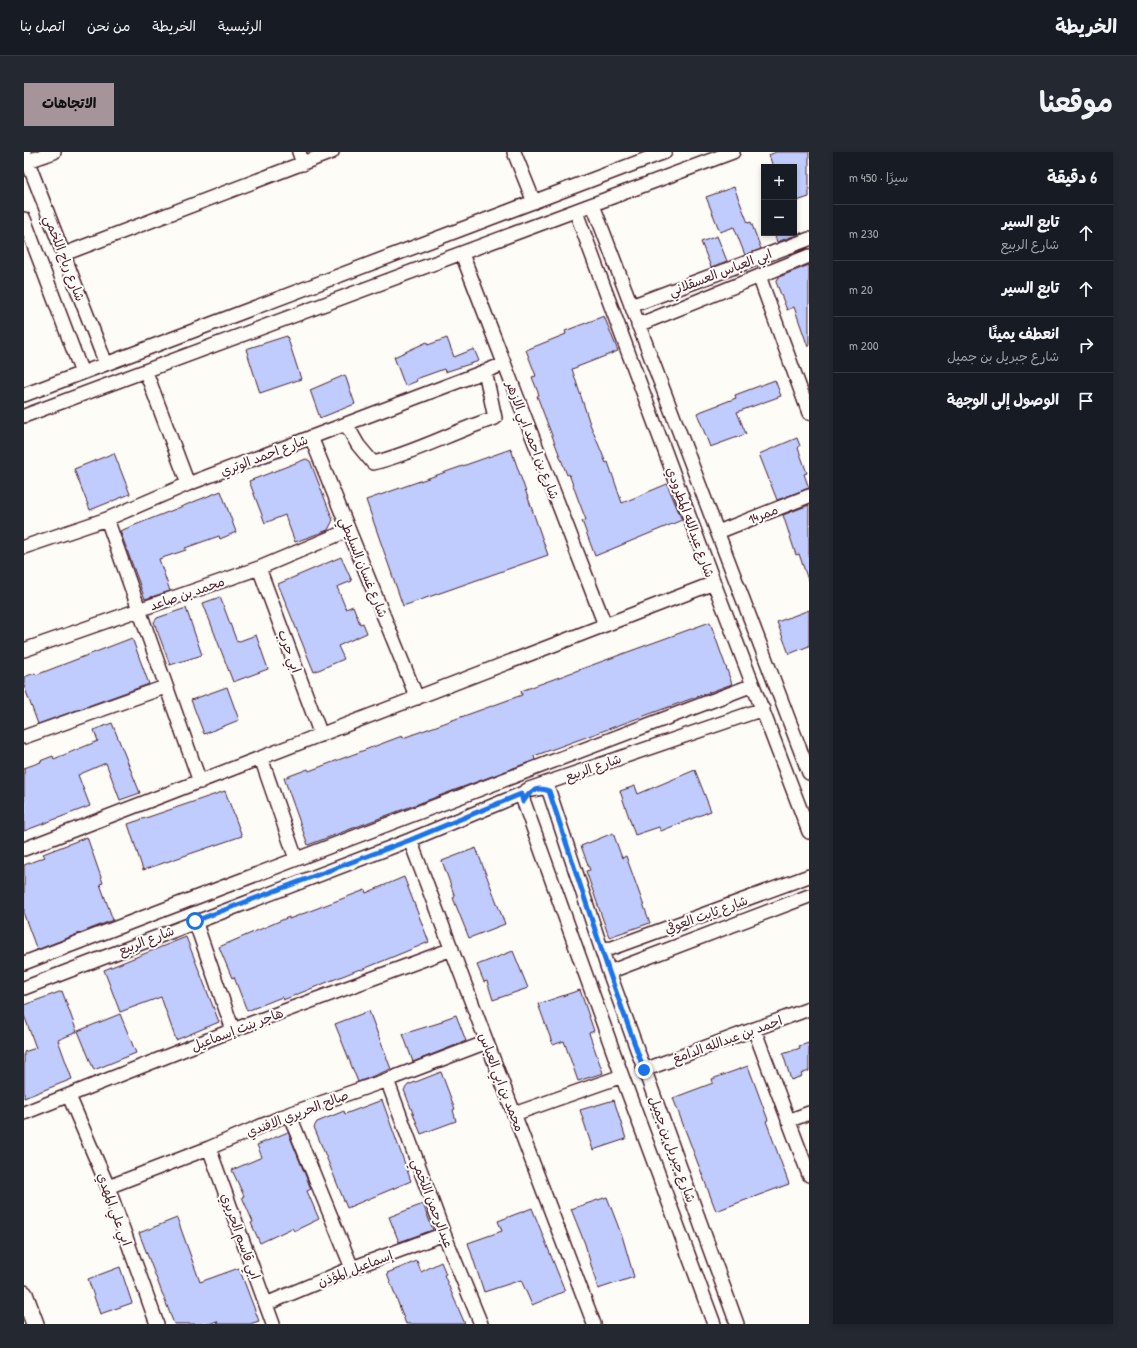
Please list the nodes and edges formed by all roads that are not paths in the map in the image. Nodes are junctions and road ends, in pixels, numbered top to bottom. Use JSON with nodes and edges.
{"nodes":[{"id":1,"x":54,"y":152,"type":"edge"},
{"id":2,"x":332,"y":152,"type":"edge"},
{"id":3,"x":514,"y":152,"type":"edge"},
{"id":4,"x":664,"y":152,"type":"edge"},
{"id":5,"x":733,"y":152,"type":"edge"},
{"id":6,"x":26,"y":157,"type":"edge"},
{"id":7,"x":301,"y":158,"type":"edge"},
{"id":8,"x":534,"y":202,"type":"junction"},
{"id":9,"x":593,"y":205,"type":"junction"},
{"id":10,"x":576,"y":212,"type":"junction"},
{"id":11,"x":24,"y":219,"type":"edge"},
{"id":12,"x":809,"y":239,"type":"edge"},
{"id":13,"x":64,"y":254,"type":"junction"},
{"id":14,"x":462,"y":254,"type":"junction"},
{"id":15,"x":809,"y":256,"type":"edge"},
{"id":16,"x":759,"y":276,"type":"junction"},
{"id":17,"x":631,"y":306,"type":"junction"},
{"id":18,"x":638,"y":324,"type":"junction"},
{"id":19,"x":106,"y":364,"type":"junction"},
{"id":20,"x":504,"y":364,"type":"junction"},
{"id":21,"x":485,"y":371,"type":"junction"},
{"id":22,"x":146,"y":372,"type":"junction"},
{"id":23,"x":82,"y":373,"type":"junction"},
{"id":24,"x":24,"y":395,"type":"edge"},
{"id":25,"x":809,"y":413,"type":"edge"},
{"id":26,"x":24,"y":416,"type":"edge"},
{"id":27,"x":346,"y":424,"type":"junction"},
{"id":28,"x":311,"y":437,"type":"junction"},
{"id":29,"x":188,"y":484,"type":"junction"},
{"id":30,"x":809,"y":496,"type":"edge"},
{"id":31,"x":107,"y":519,"type":"junction"},
{"id":32,"x":349,"y":530,"type":"junction"},
{"id":33,"x":718,"y":532,"type":"junction"},
{"id":34,"x":24,"y":547,"type":"edge"},
{"id":35,"x":259,"y":568,"type":"junction"},
{"id":36,"x":714,"y":583,"type":"junction"},
{"id":37,"x":139,"y":609,"type":"junction"},
{"id":38,"x":605,"y":625,"type":"junction"},
{"id":39,"x":24,"y":650,"type":"edge"},
{"id":40,"x":753,"y":685,"type":"junction"},
{"id":41,"x":165,"y":687,"type":"junction"},
{"id":42,"x":417,"y":698,"type":"junction"},
{"id":43,"x":762,"y":709,"type":"junction"},
{"id":44,"x":321,"y":735,"type":"junction"},
{"id":45,"x":24,"y":737,"type":"edge"},
{"id":46,"x":261,"y":758,"type":"junction"},
{"id":47,"x":809,"y":773,"type":"edge"},
{"id":48,"x":200,"y":782,"type":"junction"},
{"id":49,"x":522,"y":798,"type":"junction"},
{"id":50,"x":809,"y":832,"type":"edge"},
{"id":51,"x":410,"y":840,"type":"junction"},
{"id":52,"x":24,"y":849,"type":"edge"},
{"id":53,"x":296,"y":859,"type":"junction"},
{"id":54,"x":809,"y":876,"type":"edge"},
{"id":55,"x":809,"y":896,"type":"edge"},
{"id":56,"x":195,"y":921,"type":"junction"},
{"id":57,"x":607,"y":948,"type":"junction"},
{"id":58,"x":452,"y":949,"type":"junction"},
{"id":59,"x":24,"y":963,"type":"edge"},
{"id":60,"x":621,"y":968,"type":"junction"},
{"id":61,"x":609,"y":972,"type":"junction"},
{"id":62,"x":24,"y":988,"type":"edge"},
{"id":63,"x":809,"y":1009,"type":"edge"},
{"id":64,"x":754,"y":1029,"type":"junction"},
{"id":65,"x":233,"y":1030,"type":"junction"},
{"id":66,"x":487,"y":1042,"type":"junction"},
{"id":67,"x":644,"y":1070,"type":"junction"},
{"id":68,"x":622,"y":1076,"type":"junction"},
{"id":69,"x":387,"y":1080,"type":"junction"},
{"id":70,"x":69,"y":1096,"type":"junction"},
{"id":71,"x":24,"y":1113,"type":"edge"},
{"id":72,"x":809,"y":1113,"type":"edge"},
{"id":73,"x":289,"y":1114,"type":"junction"},
{"id":74,"x":514,"y":1114,"type":"junction"},
{"id":75,"x":788,"y":1121,"type":"junction"},
{"id":76,"x":209,"y":1148,"type":"junction"},
{"id":77,"x":809,"y":1175,"type":"edge"},
{"id":78,"x":108,"y":1187,"type":"junction"},
{"id":79,"x":444,"y":1234,"type":"junction"},
{"id":80,"x":352,"y":1268,"type":"junction"},
{"id":81,"x":24,"y":1294,"type":"edge"},
{"id":82,"x":266,"y":1304,"type":"junction"},
{"id":83,"x":35,"y":1324,"type":"edge"},
{"id":84,"x":157,"y":1324,"type":"edge"},
{"id":85,"x":274,"y":1324,"type":"edge"},
{"id":86,"x":481,"y":1324,"type":"edge"},
{"id":87,"x":594,"y":1324,"type":"edge"},
{"id":88,"x":714,"y":1324,"type":"edge"},
{"id":89,"x":737,"y":1324,"type":"edge"}],
"edges":[{"from":1,"to":6,"type":"street"},
{"from":2,"to":7,"type":"street"},
{"from":3,"to":8,"type":"street"},
{"from":4,"to":8,"type":"street"},
{"from":5,"to":9,"type":"street"},
{"from":6,"to":13,"type":"street","name":"شارع رباح اللخمي"},
{"from":7,"to":13,"type":"street"},
{"from":8,"to":19,"type":"street"},
{"from":9,"to":10,"type":"street"},
{"from":9,"to":17,"type":"street","name":"شارع عبدالله المطرودي"},
{"from":10,"to":14,"type":"street"},
{"from":10,"to":36,"type":"street","name":"شارع عبدالله المطرودي"},
{"from":11,"to":23,"type":"street","name":"شارع رباح اللخمي"},
{"from":12,"to":17,"type":"street","name":"ابي العباس العسقلاني"},
{"from":13,"to":19,"type":"street","name":"شارع رباح اللخمي"},
{"from":14,"to":20,"type":"street","name":"شارع بن احمد ابي الازهر"},
{"from":14,"to":22,"type":"street"},
{"from":15,"to":16,"type":"street","name":"ابي العباس العسقلاني"},
{"from":16,"to":18,"type":"street","name":"ابي العباس العسقلاني"},
{"from":16,"to":25,"type":"street"},
{"from":17,"to":18,"type":"street","name":"شارع عبدالله المطرودي"},
{"from":18,"to":33,"type":"street","name":"شارع عبدالله المطرودي"},
{"from":19,"to":23,"type":"street"},
{"from":20,"to":21,"type":"street","name":"شارع احمد الوتري"},
{"from":20,"to":38,"type":"street","name":"شارع بن احمد ابي الازهر"},
{"from":21,"to":27,"type":"street","name":"شارع احمد الوتري"},
{"from":21,"to":27,"type":"street"},
{"from":22,"to":26,"type":"street"},
{"from":22,"to":29,"type":"street"},
{"from":23,"to":24,"type":"street"},
{"from":27,"to":28,"type":"street","name":"شارع احمد الوتري"},
{"from":28,"to":29,"type":"street","name":"شارع احمد الوتري"},
{"from":28,"to":32,"type":"street","name":"شارع غسان السليطي"},
{"from":29,"to":31,"type":"street","name":"شارع احمد الوتري"},
{"from":30,"to":33,"type":"street","name":"ممر14"},
{"from":31,"to":34,"type":"street","name":"شارع احمد الوتري"},
{"from":31,"to":37,"type":"street"},
{"from":32,"to":35,"type":"street","name":"محمد بن صاعد"},
{"from":32,"to":42,"type":"street","name":"شارع غسان السليطي"},
{"from":33,"to":47,"type":"street","name":"شارع عبدالله المطرودي"},
{"from":35,"to":37,"type":"street","name":"محمد بن صاعد"},
{"from":35,"to":44,"type":"street","name":"ابي حرب"},
{"from":36,"to":38,"type":"street"},
{"from":36,"to":40,"type":"street","name":"شارع عبدالله المطرودي"},
{"from":37,"to":39,"type":"street","name":"محمد بن صاعد"},
{"from":37,"to":41,"type":"street"},
{"from":38,"to":42,"type":"street"},
{"from":40,"to":43,"type":"street","name":"شارع عبدالله المطرودي"},
{"from":40,"to":53,"type":"street","name":"شارع الربيع"},
{"from":41,"to":45,"type":"street"},
{"from":41,"to":48,"type":"street"},
{"from":42,"to":44,"type":"street"},
{"from":43,"to":49,"type":"street","name":"شارع الربيع"},
{"from":43,"to":50,"type":"street","name":"شارع عبدالله المطرودي"},
{"from":44,"to":46,"type":"street"},
{"from":46,"to":48,"type":"street"},
{"from":46,"to":53,"type":"street"},
{"from":48,"to":52,"type":"street"},
{"from":49,"to":51,"type":"street","name":"شارع الربيع"},
{"from":49,"to":57,"type":"street","name":"شارع جبريل بن جميل"},
{"from":49,"to":68,"type":"street","name":"شارع جبريل بن جميل"},
{"from":51,"to":56,"type":"street","name":"شارع الربيع"},
{"from":51,"to":58,"type":"street","name":"محمد بن ابي العباس"},
{"from":53,"to":59,"type":"street","name":"شارع الربيع"},
{"from":54,"to":57,"type":"street","name":"شارع ثابت العوفي"},
{"from":55,"to":60,"type":"street","name":"شارع ثابت العوفي"},
{"from":56,"to":62,"type":"street","name":"شارع الربيع"},
{"from":56,"to":65,"type":"street"},
{"from":57,"to":60,"type":"street"},
{"from":57,"to":61,"type":"street","name":"شارع جبريل بن جميل"},
{"from":58,"to":65,"type":"street","name":"هاجر بنت إسماعيل"},
{"from":58,"to":66,"type":"street","name":"محمد بن ابي العباس"},
{"from":60,"to":61,"type":"street","name":"شارع ثابت العوفي"},
{"from":61,"to":67,"type":"street","name":"شارع جبريل بن جميل"},
{"from":63,"to":64,"type":"street","name":"احمد بن عبدالله الدامغ"},
{"from":64,"to":67,"type":"street","name":"احمد بن عبدالله الدامغ"},
{"from":64,"to":75,"type":"street"},
{"from":65,"to":70,"type":"street","name":"هاجر بنت إسماعيل"},
{"from":66,"to":69,"type":"street","name":"صالح الحريري الافندي"},
{"from":66,"to":74,"type":"street","name":"محمد بن ابي العباس"},
{"from":67,"to":89,"type":"street","name":"شارع جبريل بن جميل"},
{"from":68,"to":74,"type":"street"},
{"from":68,"to":88,"type":"street","name":"شارع جبريل بن جميل"},
{"from":69,"to":73,"type":"street","name":"صالح الحريري الافندي"},
{"from":69,"to":79,"type":"street","name":"عبدالرحمن اللخمي"},
{"from":70,"to":71,"type":"street","name":"هاجر بنت إسماعيل"},
{"from":70,"to":78,"type":"street","name":"ابي علي المهدي"},
{"from":72,"to":75,"type":"street"},
{"from":73,"to":76,"type":"street","name":"صالح الحريري الافندي"},
{"from":73,"to":80,"type":"street"},
{"from":74,"to":87,"type":"street","name":"محمد بن ابي العباس"},
{"from":75,"to":77,"type":"street"},
{"from":76,"to":78,"type":"street","name":"صالح الحريري الافندي"},
{"from":76,"to":82,"type":"street","name":"ابي قاسم الحريري"},
{"from":78,"to":84,"type":"street","name":"ابي علي المهدي"},
{"from":79,"to":80,"type":"street","name":"إسماعيل المؤذن"},
{"from":79,"to":86,"type":"street","name":"عبدالرحمن اللخمي"},
{"from":80,"to":82,"type":"street","name":"إسماعيل المؤذن"},
{"from":81,"to":83,"type":"main road"},
{"from":82,"to":85,"type":"street","name":"ابي قاسم الحريري"}]}
